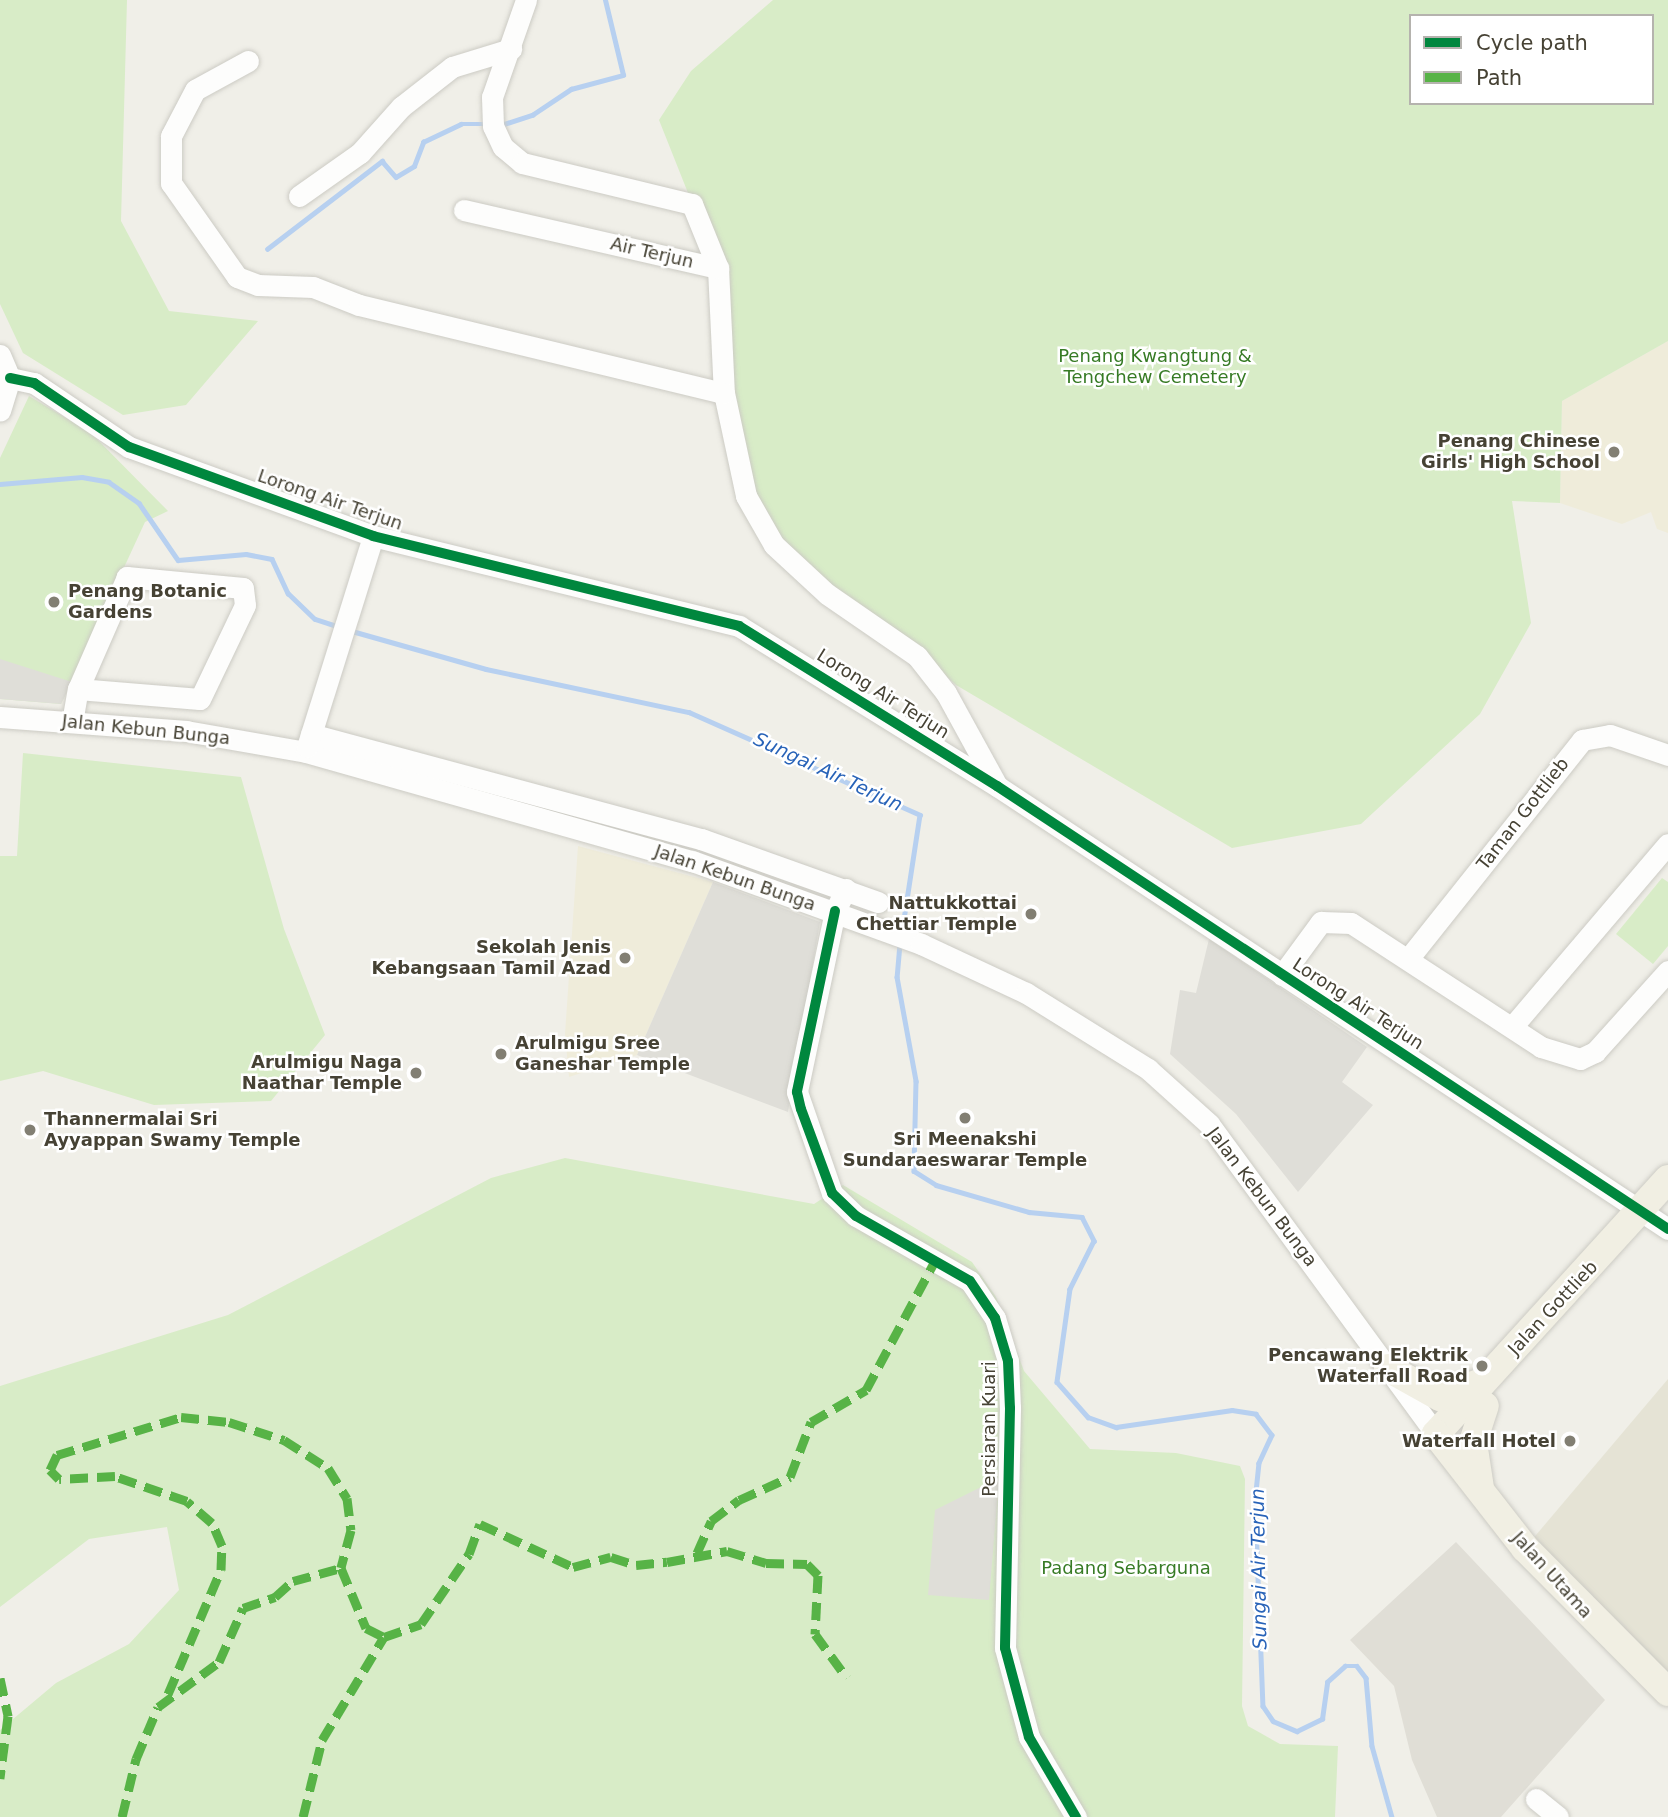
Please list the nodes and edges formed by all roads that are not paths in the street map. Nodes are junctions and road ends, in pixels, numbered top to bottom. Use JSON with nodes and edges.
{"nodes":[{"id":1,"x":526,"y":0,"type":"edge"},
{"id":2,"x":511,"y":49,"type":"junction"},
{"id":3,"x":248,"y":61,"type":"dead end"},
{"id":4,"x":299,"y":196,"type":"dead end"},
{"id":5,"x":464,"y":210,"type":"dead end"},
{"id":6,"x":718,"y":268,"type":"junction"},
{"id":7,"x":0,"y":355,"type":"edge"},
{"id":8,"x":10,"y":378,"type":"junction"},
{"id":9,"x":724,"y":393,"type":"junction"},
{"id":10,"x":0,"y":410,"type":"edge"},
{"id":11,"x":373,"y":536,"type":"junction"},
{"id":12,"x":78,"y":689,"type":"junction"},
{"id":13,"x":0,"y":718,"type":"edge"},
{"id":14,"x":72,"y":722,"type":"junction"},
{"id":15,"x":308,"y":743,"type":"junction"},
{"id":16,"x":1668,"y":755,"type":"edge"},
{"id":17,"x":997,"y":786,"type":"junction"},
{"id":18,"x":1668,"y":844,"type":"edge"},
{"id":19,"x":846,"y":890,"type":"junction"},
{"id":20,"x":878,"y":902,"type":"dead end"},
{"id":21,"x":835,"y":911,"type":"junction"},
{"id":22,"x":1408,"y":959,"type":"junction"},
{"id":23,"x":1668,"y":971,"type":"edge"},
{"id":24,"x":1282,"y":975,"type":"junction"},
{"id":25,"x":1512,"y":1027,"type":"junction"},
{"id":26,"x":1668,"y":1180,"type":"edge"},
{"id":27,"x":1658,"y":1216,"type":"edge"},
{"id":28,"x":1388,"y":1368,"type":"junction"},
{"id":29,"x":1490,"y":1376,"type":"junction"},
{"id":30,"x":1485,"y":1406,"type":"junction"},
{"id":31,"x":1441,"y":1441,"type":"junction"},
{"id":32,"x":1480,"y":1490,"type":"junction"},
{"id":33,"x":1668,"y":1692,"type":"edge"},
{"id":34,"x":1536,"y":1799,"type":"dead end"},
{"id":35,"x":1076,"y":1817,"type":"edge"},
{"id":36,"x":1558,"y":1817,"type":"edge"}],
"edges":[{"from":1,"to":2,"type":"street"},
{"from":2,"to":4,"type":"street"},
{"from":2,"to":6,"type":"street"},
{"from":3,"to":9,"type":"street"},
{"from":5,"to":6,"type":"street","name":"Air Terjun"},
{"from":6,"to":9,"type":"street","name":"Air Terjun"},
{"from":7,"to":8,"type":"street"},
{"from":8,"to":10,"type":"street"},
{"from":8,"to":11,"type":"street","name":"Lorong Air Terjun"},
{"from":9,"to":17,"type":"street","name":"Air Terjun"},
{"from":11,"to":15,"type":"street","name":"Lorong Air Terjun"},
{"from":11,"to":17,"type":"street","name":"Lorong Air Terjun"},
{"from":12,"to":12,"type":"street"},
{"from":12,"to":14,"type":"street"},
{"from":13,"to":14,"type":"street","name":"Jalan Kebun Bunga"},
{"from":14,"to":15,"type":"street","name":"Jalan Kebun Bunga"},
{"from":15,"to":19,"type":"street"},
{"from":15,"to":21,"type":"street","name":"Jalan Kebun Bunga"},
{"from":16,"to":22,"type":"street","name":"Taman Gottlieb"},
{"from":17,"to":24,"type":"street","name":"Lorong Air Terjun"},
{"from":18,"to":25,"type":"street"},
{"from":19,"to":20,"type":"street"},
{"from":19,"to":21,"type":"street","name":"Persiaran Kuari"},
{"from":21,"to":28,"type":"street","name":"Jalan Kebun Bunga"},
{"from":21,"to":35,"type":"street","name":"Persiaran Kuari"},
{"from":22,"to":24,"type":"street"},
{"from":22,"to":25,"type":"street"},
{"from":23,"to":25,"type":"street"},
{"from":24,"to":27,"type":"street","name":"Lorong Air Terjun"},
{"from":26,"to":27,"type":"main road","name":"Jalan Gottlieb"},
{"from":27,"to":29,"type":"main road","name":"Jalan Gottlieb"},
{"from":27,"to":30,"type":"main road","name":"Jalan Gottlieb"},
{"from":28,"to":29,"type":"main road"},
{"from":28,"to":31,"type":"street","name":"Jalan Kebun Bunga"},
{"from":29,"to":31,"type":"main road","name":"Jalan Gottlieb"},
{"from":30,"to":31,"type":"main road","name":"Jalan Gottlieb"},
{"from":30,"to":32,"type":"main road"},
{"from":31,"to":32,"type":"main road","name":"Jalan Utama"},
{"from":32,"to":33,"type":"main road","name":"Jalan Utama"},
{"from":34,"to":36,"type":"street"}]}
